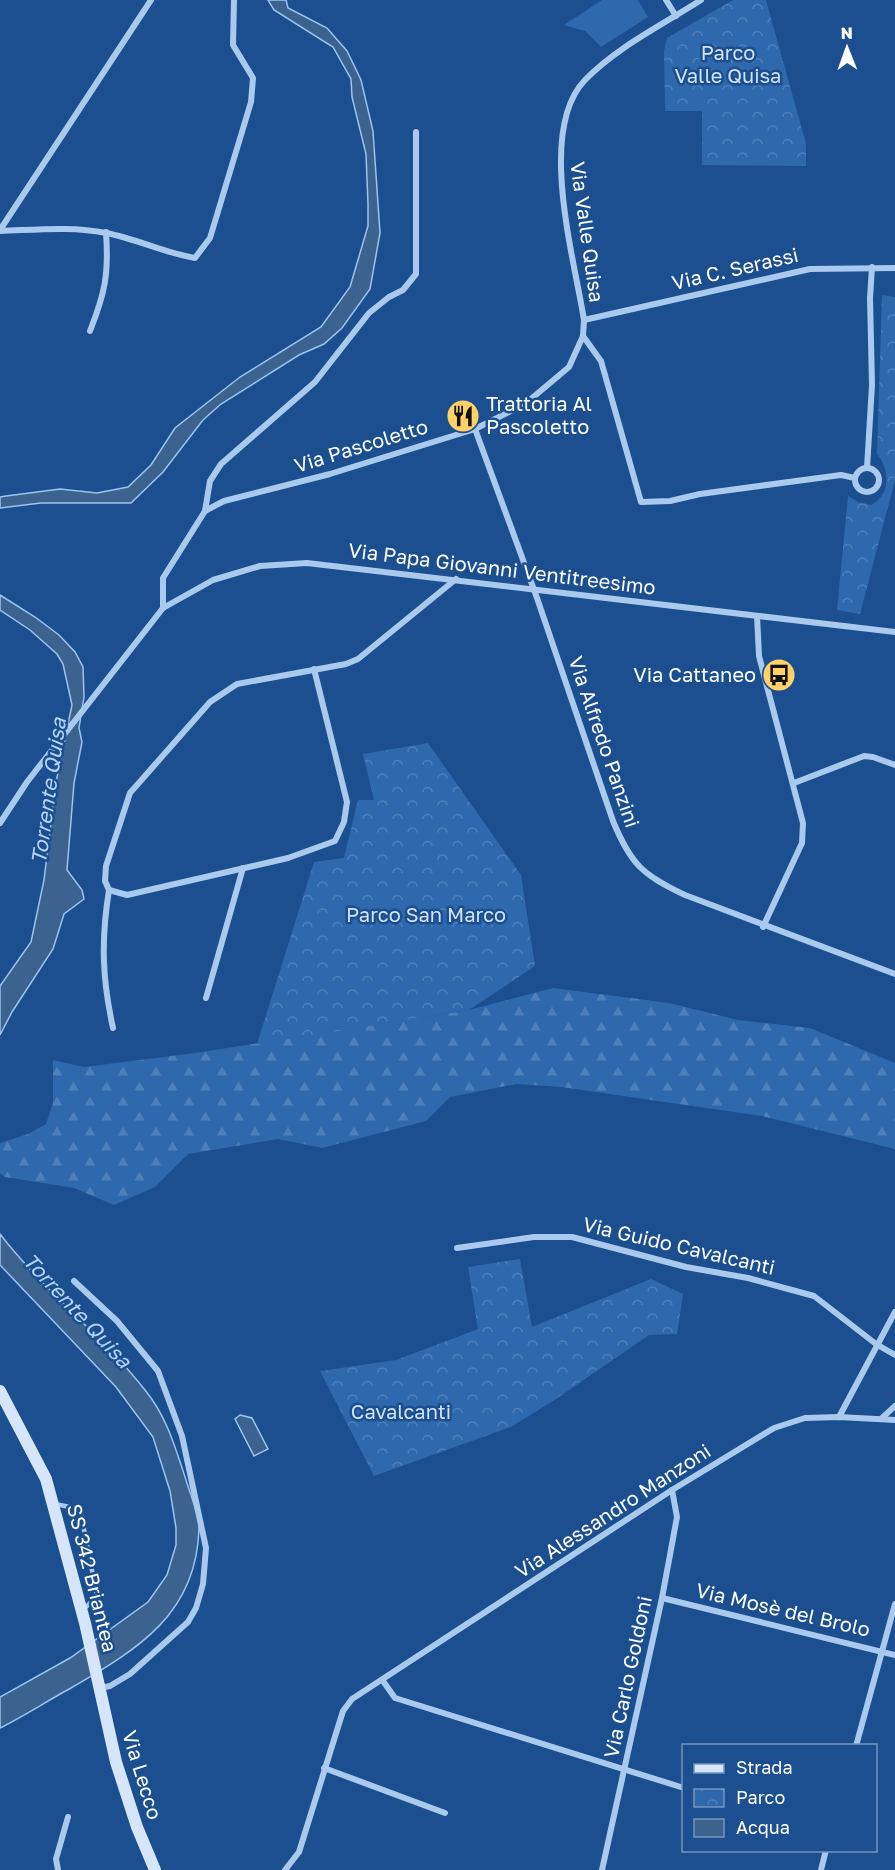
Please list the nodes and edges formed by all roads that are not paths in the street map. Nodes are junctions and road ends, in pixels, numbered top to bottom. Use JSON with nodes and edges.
{"nodes":[{"id":1,"x":151,"y":0,"type":"edge"},
{"id":2,"x":234,"y":0,"type":"edge"},
{"id":3,"x":666,"y":0,"type":"edge"},
{"id":4,"x":701,"y":0,"type":"edge"},
{"id":5,"x":676,"y":16,"type":"junction"},
{"id":6,"x":416,"y":132,"type":"dead end"},
{"id":7,"x":0,"y":231,"type":"edge"},
{"id":8,"x":106,"y":232,"type":"junction"},
{"id":9,"x":872,"y":267,"type":"junction"},
{"id":10,"x":895,"y":268,"type":"edge"},
{"id":11,"x":584,"y":320,"type":"junction"},
{"id":12,"x":90,"y":331,"type":"dead end"},
{"id":13,"x":583,"y":336,"type":"junction"},
{"id":14,"x":475,"y":429,"type":"junction"},
{"id":15,"x":867,"y":468,"type":"junction"},
{"id":16,"x":855,"y":478,"type":"junction"},
{"id":17,"x":205,"y":511,"type":"junction"},
{"id":18,"x":456,"y":579,"type":"junction"},
{"id":19,"x":534,"y":589,"type":"junction"},
{"id":20,"x":163,"y":609,"type":"junction"},
{"id":21,"x":757,"y":616,"type":"junction"},
{"id":22,"x":895,"y":632,"type":"edge"},
{"id":23,"x":314,"y":669,"type":"junction"},
{"id":24,"x":895,"y":765,"type":"edge"},
{"id":25,"x":794,"y":783,"type":"junction"},
{"id":26,"x":0,"y":823,"type":"edge"},
{"id":27,"x":243,"y":868,"type":"junction"},
{"id":28,"x":109,"y":890,"type":"junction"},
{"id":29,"x":763,"y":927,"type":"junction"},
{"id":30,"x":895,"y":974,"type":"edge"},
{"id":31,"x":206,"y":998,"type":"dead end"},
{"id":32,"x":113,"y":1028,"type":"dead end"},
{"id":33,"x":457,"y":1248,"type":"dead end"},
{"id":34,"x":74,"y":1281,"type":"dead end"},
{"id":35,"x":895,"y":1312,"type":"edge"},
{"id":36,"x":876,"y":1344,"type":"junction"},
{"id":37,"x":895,"y":1355,"type":"edge"},
{"id":38,"x":0,"y":1391,"type":"edge"},
{"id":39,"x":895,"y":1406,"type":"edge"},
{"id":40,"x":839,"y":1417,"type":"junction"},
{"id":41,"x":881,"y":1419,"type":"junction"},
{"id":42,"x":895,"y":1420,"type":"edge"},
{"id":43,"x":672,"y":1490,"type":"junction"},
{"id":44,"x":53,"y":1503,"type":"junction"},
{"id":45,"x":662,"y":1598,"type":"junction"},
{"id":46,"x":895,"y":1604,"type":"edge"},
{"id":47,"x":84,"y":1617,"type":"junction"},
{"id":48,"x":882,"y":1651,"type":"junction"},
{"id":49,"x":895,"y":1655,"type":"edge"},
{"id":50,"x":383,"y":1681,"type":"junction"},
{"id":51,"x":99,"y":1688,"type":"junction"},
{"id":52,"x":857,"y":1744,"type":"edge"},
{"id":53,"x":324,"y":1768,"type":"junction"},
{"id":54,"x":625,"y":1771,"type":"junction"},
{"id":55,"x":682,"y":1787,"type":"edge"},
{"id":56,"x":445,"y":1813,"type":"dead end"},
{"id":57,"x":68,"y":1817,"type":"dead end"},
{"id":58,"x":826,"y":1852,"type":"edge"},
{"id":59,"x":58,"y":1870,"type":"edge"},
{"id":60,"x":155,"y":1870,"type":"edge"},
{"id":61,"x":285,"y":1870,"type":"edge"},
{"id":62,"x":602,"y":1870,"type":"edge"},
{"id":63,"x":821,"y":1870,"type":"edge"}],
"edges":[{"from":1,"to":7,"type":"street"},
{"from":2,"to":8,"type":"street"},
{"from":3,"to":5,"type":"street"},
{"from":4,"to":5,"type":"street","name":"Via Valle Quisa"},
{"from":5,"to":11,"type":"street","name":"Via Valle Quisa"},
{"from":6,"to":17,"type":"street"},
{"from":7,"to":8,"type":"street"},
{"from":8,"to":12,"type":"street"},
{"from":9,"to":10,"type":"street","name":"Via C. Serassi"},
{"from":9,"to":11,"type":"street","name":"Via C. Serassi"},
{"from":9,"to":15,"type":"street"},
{"from":11,"to":13,"type":"street","name":"Via Pascoletto"},
{"from":13,"to":14,"type":"street","name":"Via Pascoletto"},
{"from":13,"to":16,"type":"street"},
{"from":14,"to":17,"type":"street","name":"Via Pascoletto"},
{"from":14,"to":19,"type":"street","name":"Via Alfredo Panzini"},
{"from":15,"to":16,"type":"street"},
{"from":15,"to":16,"type":"street"},
{"from":17,"to":20,"type":"street"},
{"from":18,"to":19,"type":"street","name":"Via Papa Giovanni Ventitreesimo"},
{"from":18,"to":20,"type":"street","name":"Via Papa Giovanni Ventitreesimo"},
{"from":18,"to":23,"type":"street"},
{"from":19,"to":21,"type":"street","name":"Via Papa Giovanni Ventitreesimo"},
{"from":19,"to":29,"type":"street","name":"Via Alfredo Panzini"},
{"from":20,"to":26,"type":"street","name":"Via Papa Giovanni Ventitreesimo"},
{"from":21,"to":22,"type":"street","name":"Via Papa Giovanni Ventitreesimo"},
{"from":21,"to":25,"type":"street"},
{"from":23,"to":27,"type":"street"},
{"from":23,"to":28,"type":"street"},
{"from":24,"to":25,"type":"street"},
{"from":25,"to":29,"type":"street"},
{"from":27,"to":28,"type":"street"},
{"from":27,"to":31,"type":"street"},
{"from":28,"to":32,"type":"street"},
{"from":29,"to":30,"type":"street","name":"Via Alfredo Panzini"},
{"from":33,"to":36,"type":"street","name":"Via Guido Cavalcanti"},
{"from":34,"to":51,"type":"street"},
{"from":35,"to":36,"type":"street"},
{"from":36,"to":37,"type":"street","name":"Via Guido Cavalcanti"},
{"from":36,"to":40,"type":"street"},
{"from":38,"to":44,"type":"main road","name":"SS 342 Briantea"},
{"from":39,"to":41,"type":"street"},
{"from":40,"to":41,"type":"street","name":"Via Alessandro Manzoni"},
{"from":40,"to":43,"type":"street","name":"Via Alessandro Manzoni"},
{"from":41,"to":42,"type":"street","name":"Via Alessandro Manzoni"},
{"from":43,"to":45,"type":"street","name":"Via Carlo Goldoni"},
{"from":43,"to":50,"type":"street","name":"Via Alessandro Manzoni"},
{"from":44,"to":47,"type":"main road","name":"SS 342 Briantea"},
{"from":44,"to":47,"type":"lane"},
{"from":45,"to":48,"type":"street","name":"Via Mosè del Brolo"},
{"from":45,"to":54,"type":"street","name":"Via Carlo Goldoni"},
{"from":46,"to":48,"type":"street"},
{"from":47,"to":51,"type":"main road","name":"SS 342 Briantea"},
{"from":48,"to":49,"type":"street","name":"Via Mosè del Brolo"},
{"from":48,"to":52,"type":"street"},
{"from":50,"to":53,"type":"street","name":"Via Alessandro Manzoni"},
{"from":50,"to":54,"type":"street"},
{"from":51,"to":60,"type":"main road","name":"Via Lecco"},
{"from":53,"to":56,"type":"street"},
{"from":53,"to":61,"type":"street","name":"Via Alessandro Manzoni"},
{"from":54,"to":55,"type":"street"},
{"from":54,"to":62,"type":"street","name":"Via Carlo Goldoni"},
{"from":57,"to":59,"type":"street"},
{"from":58,"to":63,"type":"street"}]}
